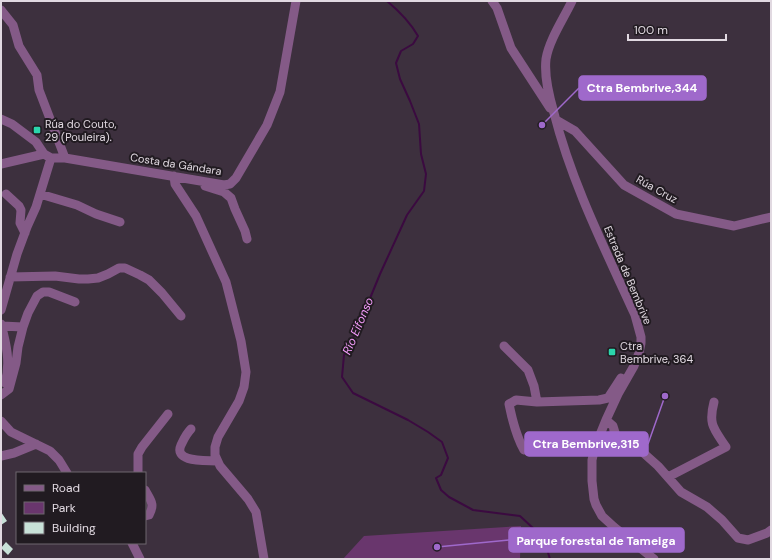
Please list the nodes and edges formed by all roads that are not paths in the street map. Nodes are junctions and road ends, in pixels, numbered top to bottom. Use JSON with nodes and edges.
{"nodes":[{"id":1,"x":296,"y":1,"type":"edge"},
{"id":2,"x":492,"y":1,"type":"edge"},
{"id":3,"x":572,"y":1,"type":"edge"},
{"id":4,"x":1,"y":10,"type":"edge"},
{"id":5,"x":555,"y":117,"type":"junction"},
{"id":6,"x":1,"y":119,"type":"edge"},
{"id":7,"x":47,"y":156,"type":"junction"},
{"id":8,"x":65,"y":158,"type":"junction"},
{"id":9,"x":1,"y":164,"type":"edge"},
{"id":10,"x":174,"y":176,"type":"junction"},
{"id":11,"x":186,"y":178,"type":"junction"},
{"id":12,"x":6,"y":194,"type":"dead end"},
{"id":13,"x":40,"y":194,"type":"junction"},
{"id":14,"x":771,"y":217,"type":"edge"},
{"id":15,"x":120,"y":222,"type":"dead end"},
{"id":16,"x":25,"y":233,"type":"junction"},
{"id":17,"x":247,"y":239,"type":"dead end"},
{"id":18,"x":10,"y":277,"type":"junction"},
{"id":19,"x":75,"y":302,"type":"dead end"},
{"id":20,"x":1,"y":310,"type":"edge"},
{"id":21,"x":180,"y":316,"type":"dead end"},
{"id":22,"x":1,"y":325,"type":"edge"},
{"id":23,"x":23,"y":327,"type":"junction"},
{"id":24,"x":504,"y":346,"type":"dead end"},
{"id":25,"x":630,"y":374,"type":"junction"},
{"id":26,"x":1,"y":394,"type":"edge"},
{"id":27,"x":537,"y":402,"type":"junction"},
{"id":28,"x":714,"y":402,"type":"dead end"},
{"id":29,"x":168,"y":414,"type":"dead end"},
{"id":30,"x":1,"y":420,"type":"edge"},
{"id":31,"x":606,"y":420,"type":"junction"},
{"id":32,"x":191,"y":429,"type":"dead end"},
{"id":33,"x":36,"y":444,"type":"junction"},
{"id":34,"x":524,"y":450,"type":"dead end"},
{"id":35,"x":1,"y":456,"type":"edge"},
{"id":36,"x":217,"y":461,"type":"junction"},
{"id":37,"x":66,"y":472,"type":"edge"},
{"id":38,"x":138,"y":472,"type":"edge"},
{"id":39,"x":668,"y":477,"type":"junction"},
{"id":40,"x":146,"y":492,"type":"edge"},
{"id":41,"x":146,"y":516,"type":"edge"},
{"id":42,"x":771,"y":530,"type":"edge"},
{"id":43,"x":132,"y":544,"type":"edge"},
{"id":44,"x":140,"y":559,"type":"edge"},
{"id":45,"x":264,"y":559,"type":"edge"},
{"id":46,"x":654,"y":559,"type":"edge"}],
"edges":[{"from":1,"to":11,"type":"street","name":"Costa da Gándara"},
{"from":2,"to":5,"type":"street"},
{"from":3,"to":5,"type":"street","name":"Estrada de Bembrive"},
{"from":4,"to":8,"type":"street"},
{"from":5,"to":14,"type":"street","name":"Rúa Cruz"},
{"from":5,"to":25,"type":"street","name":"Estrada de Bembrive"},
{"from":6,"to":7,"type":"street"},
{"from":7,"to":8,"type":"street","name":"Costa da Gándara"},
{"from":7,"to":9,"type":"street","name":"Costa da Gándara"},
{"from":7,"to":13,"type":"street"},
{"from":8,"to":10,"type":"street","name":"Costa da Gándara"},
{"from":10,"to":11,"type":"street","name":"Costa da Gándara"},
{"from":10,"to":36,"type":"street"},
{"from":11,"to":17,"type":"street"},
{"from":12,"to":16,"type":"street"},
{"from":13,"to":15,"type":"street"},
{"from":13,"to":16,"type":"street"},
{"from":16,"to":18,"type":"street"},
{"from":18,"to":20,"type":"street"},
{"from":18,"to":21,"type":"street"},
{"from":19,"to":23,"type":"street"},
{"from":22,"to":23,"type":"street"},
{"from":22,"to":26,"type":"street"},
{"from":23,"to":26,"type":"street"},
{"from":24,"to":27,"type":"street"},
{"from":25,"to":27,"type":"street"},
{"from":25,"to":31,"type":"street","name":"Estrada de Bembrive"},
{"from":27,"to":34,"type":"street"},
{"from":28,"to":39,"type":"street"},
{"from":29,"to":38,"type":"street"},
{"from":30,"to":33,"type":"street"},
{"from":31,"to":39,"type":"street"},
{"from":31,"to":46,"type":"street","name":"Estrada de Bembrive"},
{"from":32,"to":36,"type":"street"},
{"from":33,"to":35,"type":"street"},
{"from":33,"to":37,"type":"street"},
{"from":36,"to":45,"type":"street"},
{"from":39,"to":42,"type":"street"},
{"from":40,"to":41,"type":"street"},
{"from":43,"to":44,"type":"street"}]}
